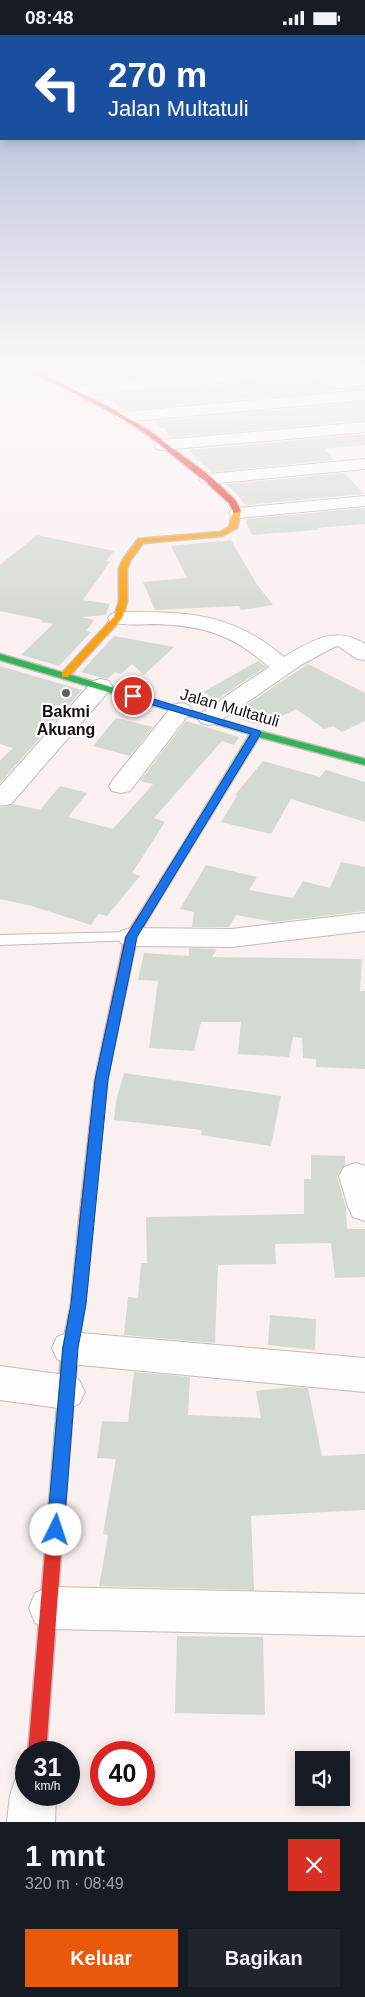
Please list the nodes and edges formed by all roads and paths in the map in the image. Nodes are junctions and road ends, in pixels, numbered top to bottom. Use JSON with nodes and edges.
{"nodes":[{"id":1,"x":178,"y":456,"type":"edge"},
{"id":2,"x":365,"y":464,"type":"edge"},
{"id":3,"x":208,"y":479,"type":"junction"},
{"id":4,"x":365,"y":501,"type":"edge"},
{"id":5,"x":238,"y":513,"type":"junction"},
{"id":6,"x":118,"y":618,"type":"junction"},
{"id":7,"x":365,"y":654,"type":"edge"},
{"id":8,"x":0,"y":657,"type":"edge"},
{"id":9,"x":282,"y":667,"type":"junction"},
{"id":10,"x":65,"y":675,"type":"junction"},
{"id":11,"x":101,"y":686,"type":"junction"},
{"id":12,"x":181,"y":710,"type":"junction"},
{"id":13,"x":209,"y":718,"type":"junction"},
{"id":14,"x":256,"y":733,"type":"junction"},
{"id":15,"x":365,"y":761,"type":"edge"},
{"id":16,"x":121,"y":787,"type":"dead end"},
{"id":17,"x":2,"y":799,"type":"dead end"},
{"id":18,"x":365,"y":922,"type":"edge"},
{"id":19,"x":131,"y":937,"type":"junction"},
{"id":20,"x":0,"y":940,"type":"edge"},
{"id":21,"x":356,"y":1176,"type":"dead end"},
{"id":22,"x":365,"y":1207,"type":"edge"},
{"id":23,"x":70,"y":1348,"type":"junction"},
{"id":24,"x":365,"y":1375,"type":"edge"},
{"id":25,"x":0,"y":1383,"type":"edge"},
{"id":26,"x":66,"y":1392,"type":"junction"},
{"id":27,"x":50,"y":1609,"type":"junction"},
{"id":28,"x":365,"y":1615,"type":"edge"},
{"id":29,"x":38,"y":1741,"type":"edge"},
{"id":30,"x":32,"y":1806,"type":"edge"},
{"id":31,"x":30,"y":1822,"type":"edge"}],
"edges":[{"from":1,"to":3,"type":"street"},
{"from":2,"to":3,"type":"street"},
{"from":3,"to":5,"type":"street"},
{"from":4,"to":5,"type":"street"},
{"from":5,"to":6,"type":"street"},
{"from":6,"to":9,"type":"street"},
{"from":6,"to":10,"type":"street"},
{"from":7,"to":9,"type":"street"},
{"from":8,"to":10,"type":"street","name":"Jalan Multatuli"},
{"from":9,"to":13,"type":"street"},
{"from":10,"to":11,"type":"street","name":"Jalan Multatuli"},
{"from":11,"to":12,"type":"street","name":"Jalan Multatuli"},
{"from":11,"to":17,"type":"street"},
{"from":12,"to":13,"type":"street","name":"Jalan Multatuli"},
{"from":12,"to":16,"type":"street"},
{"from":13,"to":14,"type":"street","name":"Jalan Multatuli"},
{"from":14,"to":15,"type":"street","name":"Jalan Multatuli"},
{"from":14,"to":19,"type":"street"},
{"from":18,"to":19,"type":"street"},
{"from":19,"to":20,"type":"lane"},
{"from":19,"to":23,"type":"street"},
{"from":21,"to":22,"type":"street"},
{"from":23,"to":24,"type":"street"},
{"from":23,"to":26,"type":"street"},
{"from":25,"to":26,"type":"street"},
{"from":26,"to":27,"type":"street"},
{"from":27,"to":28,"type":"street"},
{"from":27,"to":29,"type":"street"},
{"from":30,"to":31,"type":"street"}]}
